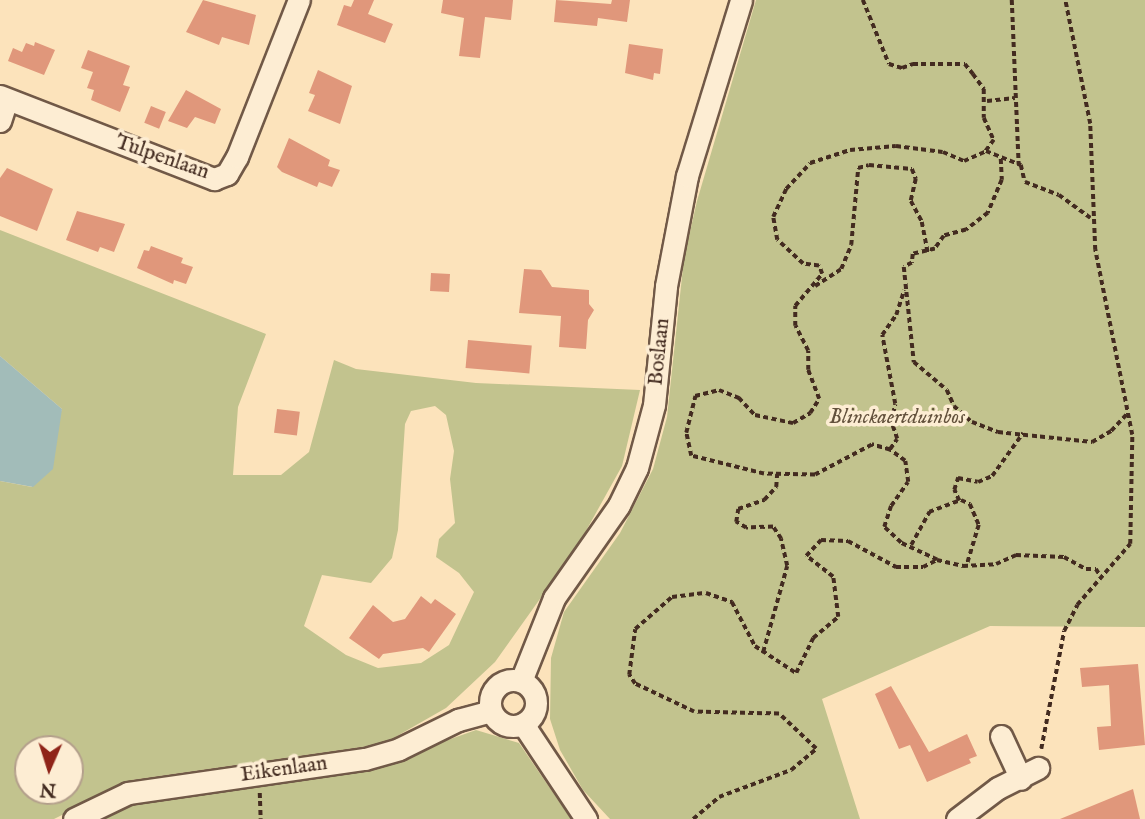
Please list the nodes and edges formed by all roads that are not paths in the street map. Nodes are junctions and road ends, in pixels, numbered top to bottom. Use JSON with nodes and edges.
{"nodes":[{"id":1,"x":299,"y":0,"type":"edge"},
{"id":2,"x":741,"y":0,"type":"edge"},
{"id":3,"x":4,"y":98,"type":"edge"},
{"id":4,"x":0,"y":121,"type":"edge"},
{"id":5,"x":521,"y":681,"type":"junction"},
{"id":6,"x":491,"y":711,"type":"junction"},
{"id":7,"x":523,"y":724,"type":"junction"},
{"id":8,"x":1001,"y":736,"type":"dead end"},
{"id":9,"x":74,"y":819,"type":"edge"},
{"id":10,"x":586,"y":819,"type":"edge"},
{"id":11,"x":957,"y":819,"type":"edge"}],
"edges":[{"from":1,"to":3,"type":"street","name":"Tulpenlaan"},
{"from":2,"to":5,"type":"street","name":"Boslaan"},
{"from":3,"to":4,"type":"street"},
{"from":5,"to":6,"type":"street"},
{"from":5,"to":7,"type":"street"},
{"from":6,"to":7,"type":"street"},
{"from":6,"to":9,"type":"street","name":"Eikenlaan"},
{"from":7,"to":10,"type":"street"},
{"from":8,"to":11,"type":"street"}]}
